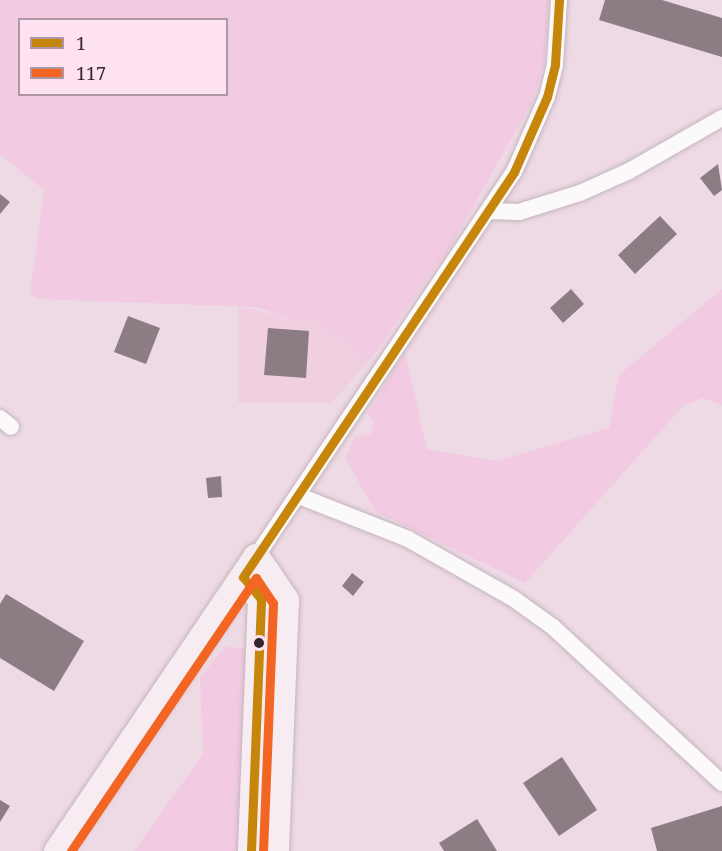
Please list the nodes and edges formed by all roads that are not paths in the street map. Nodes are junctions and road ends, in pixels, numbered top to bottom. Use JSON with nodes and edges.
{"nodes":[{"id":1,"x":559,"y":0,"type":"edge"},
{"id":2,"x":722,"y":118,"type":"edge"},
{"id":3,"x":490,"y":211,"type":"junction"},
{"id":4,"x":299,"y":496,"type":"junction"},
{"id":5,"x":249,"y":567,"type":"junction"},
{"id":6,"x":722,"y":783,"type":"edge"},
{"id":7,"x":57,"y":851,"type":"edge"},
{"id":8,"x":251,"y":851,"type":"edge"},
{"id":9,"x":275,"y":851,"type":"edge"}],
"edges":[{"from":1,"to":3,"type":"street"},
{"from":2,"to":3,"type":"street"},
{"from":3,"to":4,"type":"street"},
{"from":4,"to":5,"type":"street"},
{"from":4,"to":6,"type":"street"},
{"from":5,"to":7,"type":"main road"},
{"from":5,"to":8,"type":"main road"},
{"from":5,"to":9,"type":"main road"}]}
